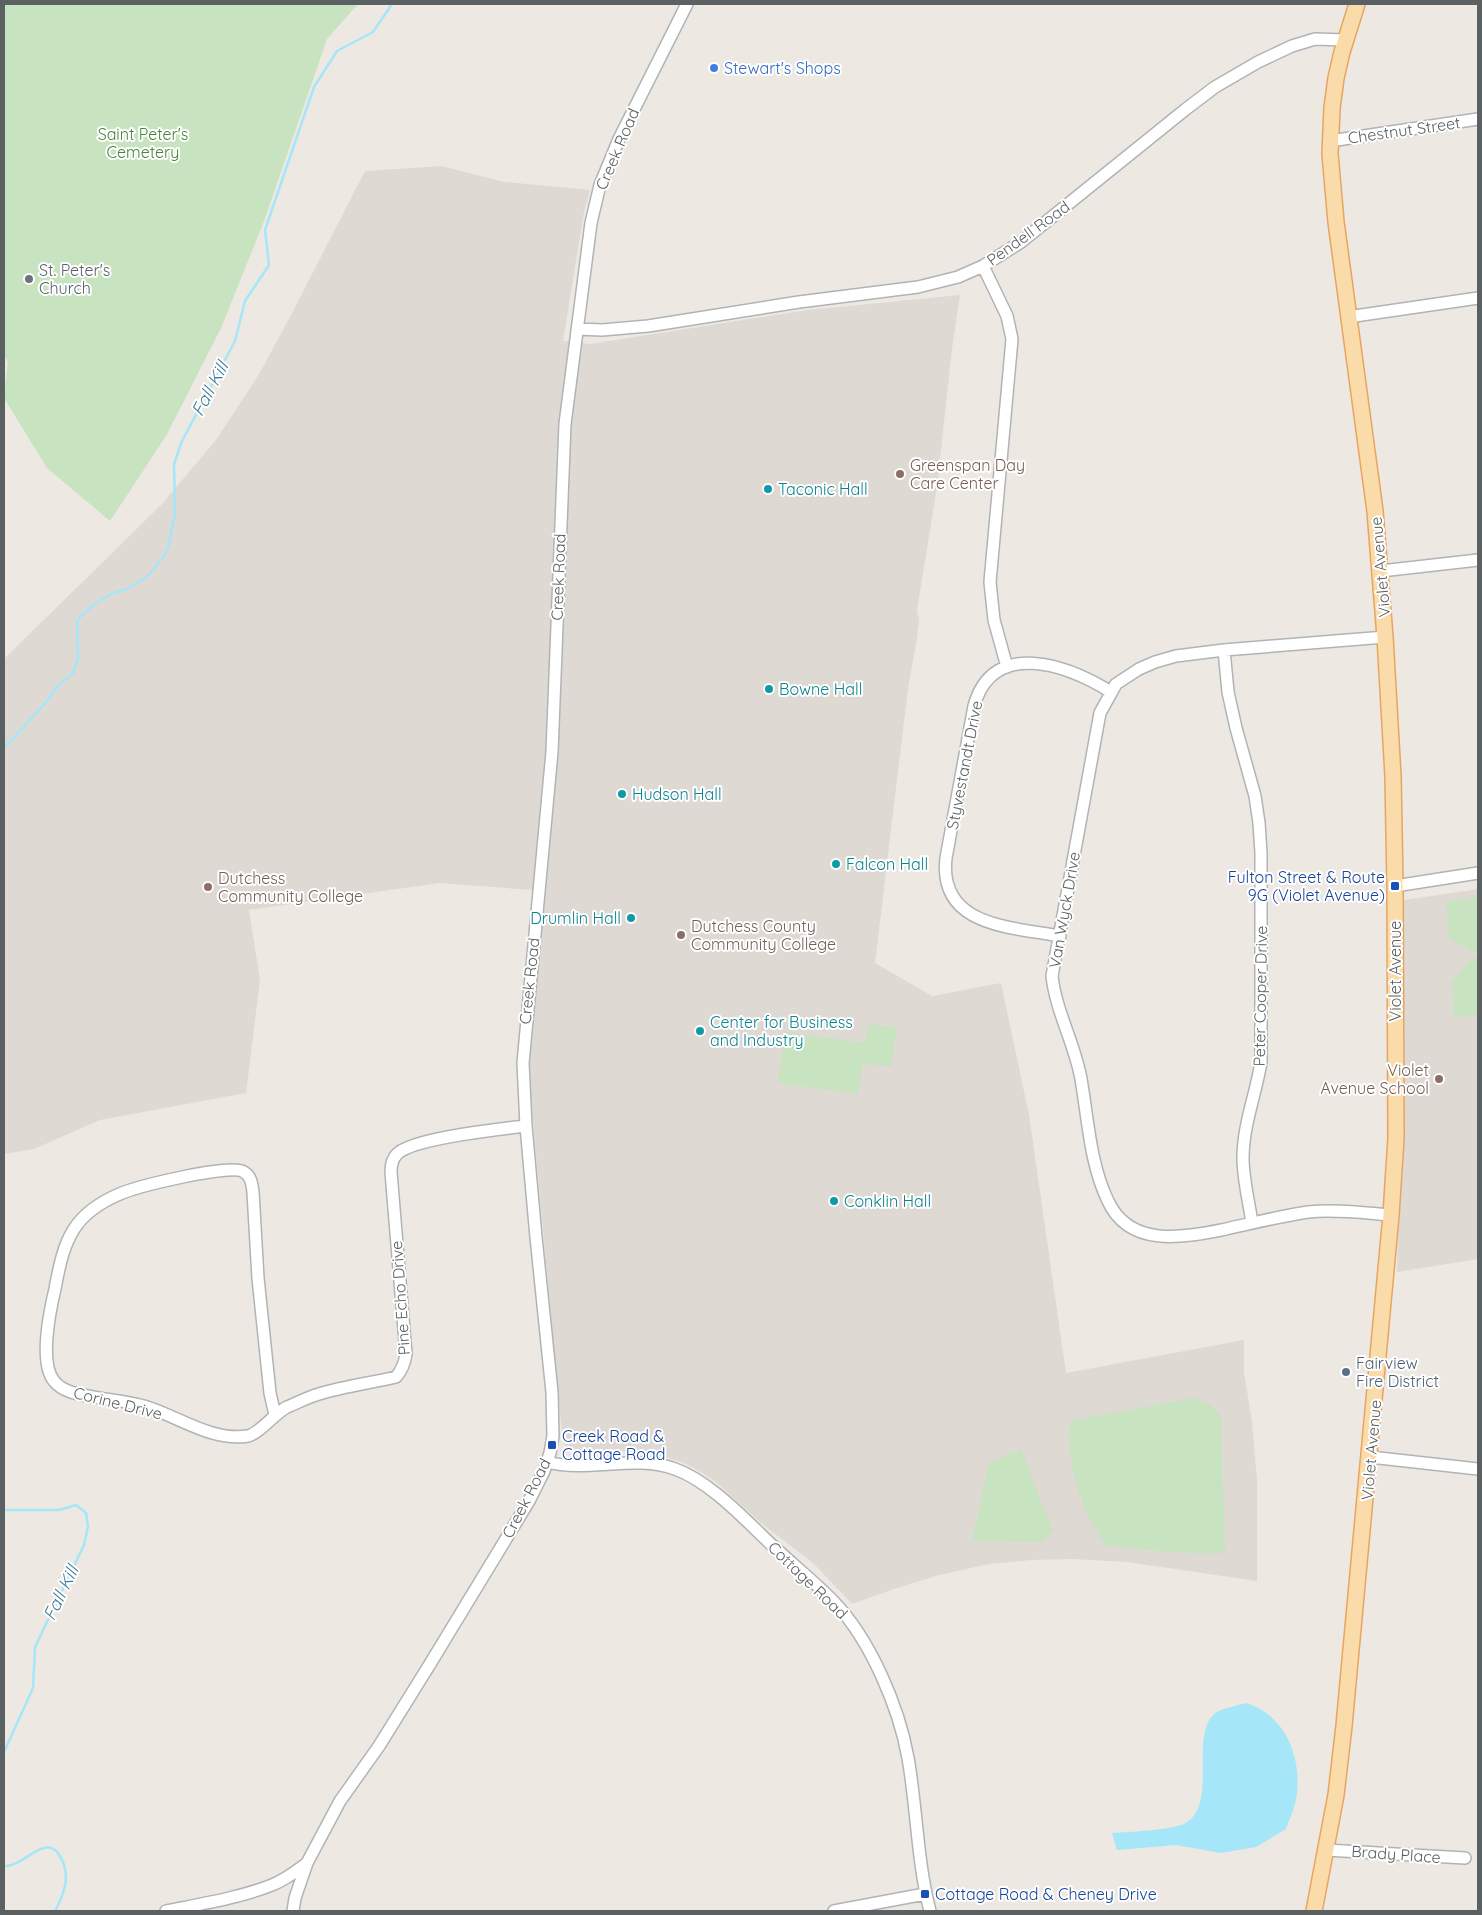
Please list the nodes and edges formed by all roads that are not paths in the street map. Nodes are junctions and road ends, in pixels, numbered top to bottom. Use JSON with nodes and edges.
{"nodes":[{"id":1,"x":687,"y":4,"type":"edge"},
{"id":2,"x":1357,"y":4,"type":"edge"},
{"id":3,"x":1345,"y":40,"type":"junction"},
{"id":4,"x":1478,"y":120,"type":"edge"},
{"id":5,"x":1330,"y":141,"type":"junction"},
{"id":6,"x":983,"y":266,"type":"junction"},
{"id":7,"x":1478,"y":298,"type":"edge"},
{"id":8,"x":1348,"y":317,"type":"junction"},
{"id":9,"x":577,"y":329,"type":"junction"},
{"id":10,"x":1478,"y":560,"type":"edge"},
{"id":11,"x":1381,"y":571,"type":"junction"},
{"id":12,"x":1385,"y":637,"type":"junction"},
{"id":13,"x":1224,"y":650,"type":"junction"},
{"id":14,"x":1007,"y":667,"type":"junction"},
{"id":15,"x":1111,"y":692,"type":"junction"},
{"id":16,"x":1478,"y":873,"type":"edge"},
{"id":17,"x":1395,"y":886,"type":"junction"},
{"id":18,"x":1060,"y":936,"type":"junction"},
{"id":19,"x":526,"y":1126,"type":"junction"},
{"id":20,"x":1391,"y":1215,"type":"junction"},
{"id":21,"x":1252,"y":1223,"type":"junction"},
{"id":22,"x":275,"y":1415,"type":"junction"},
{"id":23,"x":1370,"y":1456,"type":"junction"},
{"id":24,"x":548,"y":1462,"type":"junction"},
{"id":25,"x":1478,"y":1469,"type":"edge"},
{"id":26,"x":1326,"y":1850,"type":"junction"},
{"id":27,"x":1465,"y":1858,"type":"dead end"},
{"id":28,"x":307,"y":1863,"type":"junction"},
{"id":29,"x":925,"y":1894,"type":"junction"},
{"id":30,"x":166,"y":1911,"type":"edge"},
{"id":31,"x":293,"y":1911,"type":"edge"},
{"id":32,"x":834,"y":1911,"type":"edge"},
{"id":33,"x":930,"y":1911,"type":"edge"},
{"id":34,"x":1314,"y":1911,"type":"edge"}],
"edges":[{"from":1,"to":9,"type":"street","name":"Creek Road"},
{"from":2,"to":3,"type":"main road","name":"Violet Avenue"},
{"from":3,"to":5,"type":"main road","name":"Violet Avenue"},
{"from":3,"to":6,"type":"street","name":"Pendell Road"},
{"from":4,"to":5,"type":"street","name":"Chestnut Street"},
{"from":5,"to":8,"type":"main road","name":"Violet Avenue"},
{"from":6,"to":9,"type":"street","name":"Pendell Road"},
{"from":6,"to":14,"type":"street"},
{"from":7,"to":8,"type":"street"},
{"from":8,"to":11,"type":"main road","name":"Violet Avenue"},
{"from":9,"to":19,"type":"street","name":"Creek Road"},
{"from":10,"to":11,"type":"street"},
{"from":11,"to":12,"type":"main road","name":"Violet Avenue"},
{"from":12,"to":13,"type":"street","name":"Van Wyck Drive"},
{"from":12,"to":17,"type":"main road","name":"Violet Avenue"},
{"from":13,"to":15,"type":"street","name":"Van Wyck Drive"},
{"from":13,"to":21,"type":"street","name":"Peter Cooper Drive"},
{"from":14,"to":15,"type":"street"},
{"from":14,"to":18,"type":"street","name":"Styvestandt Drive"},
{"from":15,"to":18,"type":"street","name":"Van Wyck Drive"},
{"from":16,"to":17,"type":"street"},
{"from":17,"to":20,"type":"main road","name":"Violet Avenue"},
{"from":18,"to":21,"type":"street","name":"Van Wyck Drive"},
{"from":19,"to":22,"type":"street","name":"Pine Echo Drive"},
{"from":19,"to":24,"type":"street","name":"Creek Road"},
{"from":20,"to":21,"type":"street","name":"Van Wyck Drive"},
{"from":20,"to":23,"type":"main road","name":"Violet Avenue"},
{"from":22,"to":22,"type":"street","name":"Corine Drive"},
{"from":23,"to":25,"type":"street"},
{"from":23,"to":26,"type":"main road","name":"Violet Avenue"},
{"from":24,"to":28,"type":"street","name":"Creek Road"},
{"from":24,"to":29,"type":"street","name":"Cottage Road"},
{"from":26,"to":27,"type":"street","name":"Brady Place"},
{"from":26,"to":34,"type":"main road","name":"Violet Avenue"},
{"from":28,"to":30,"type":"street"},
{"from":28,"to":31,"type":"street","name":"Creek Road"},
{"from":29,"to":32,"type":"street"},
{"from":29,"to":33,"type":"street","name":"Cottage Road"}]}
